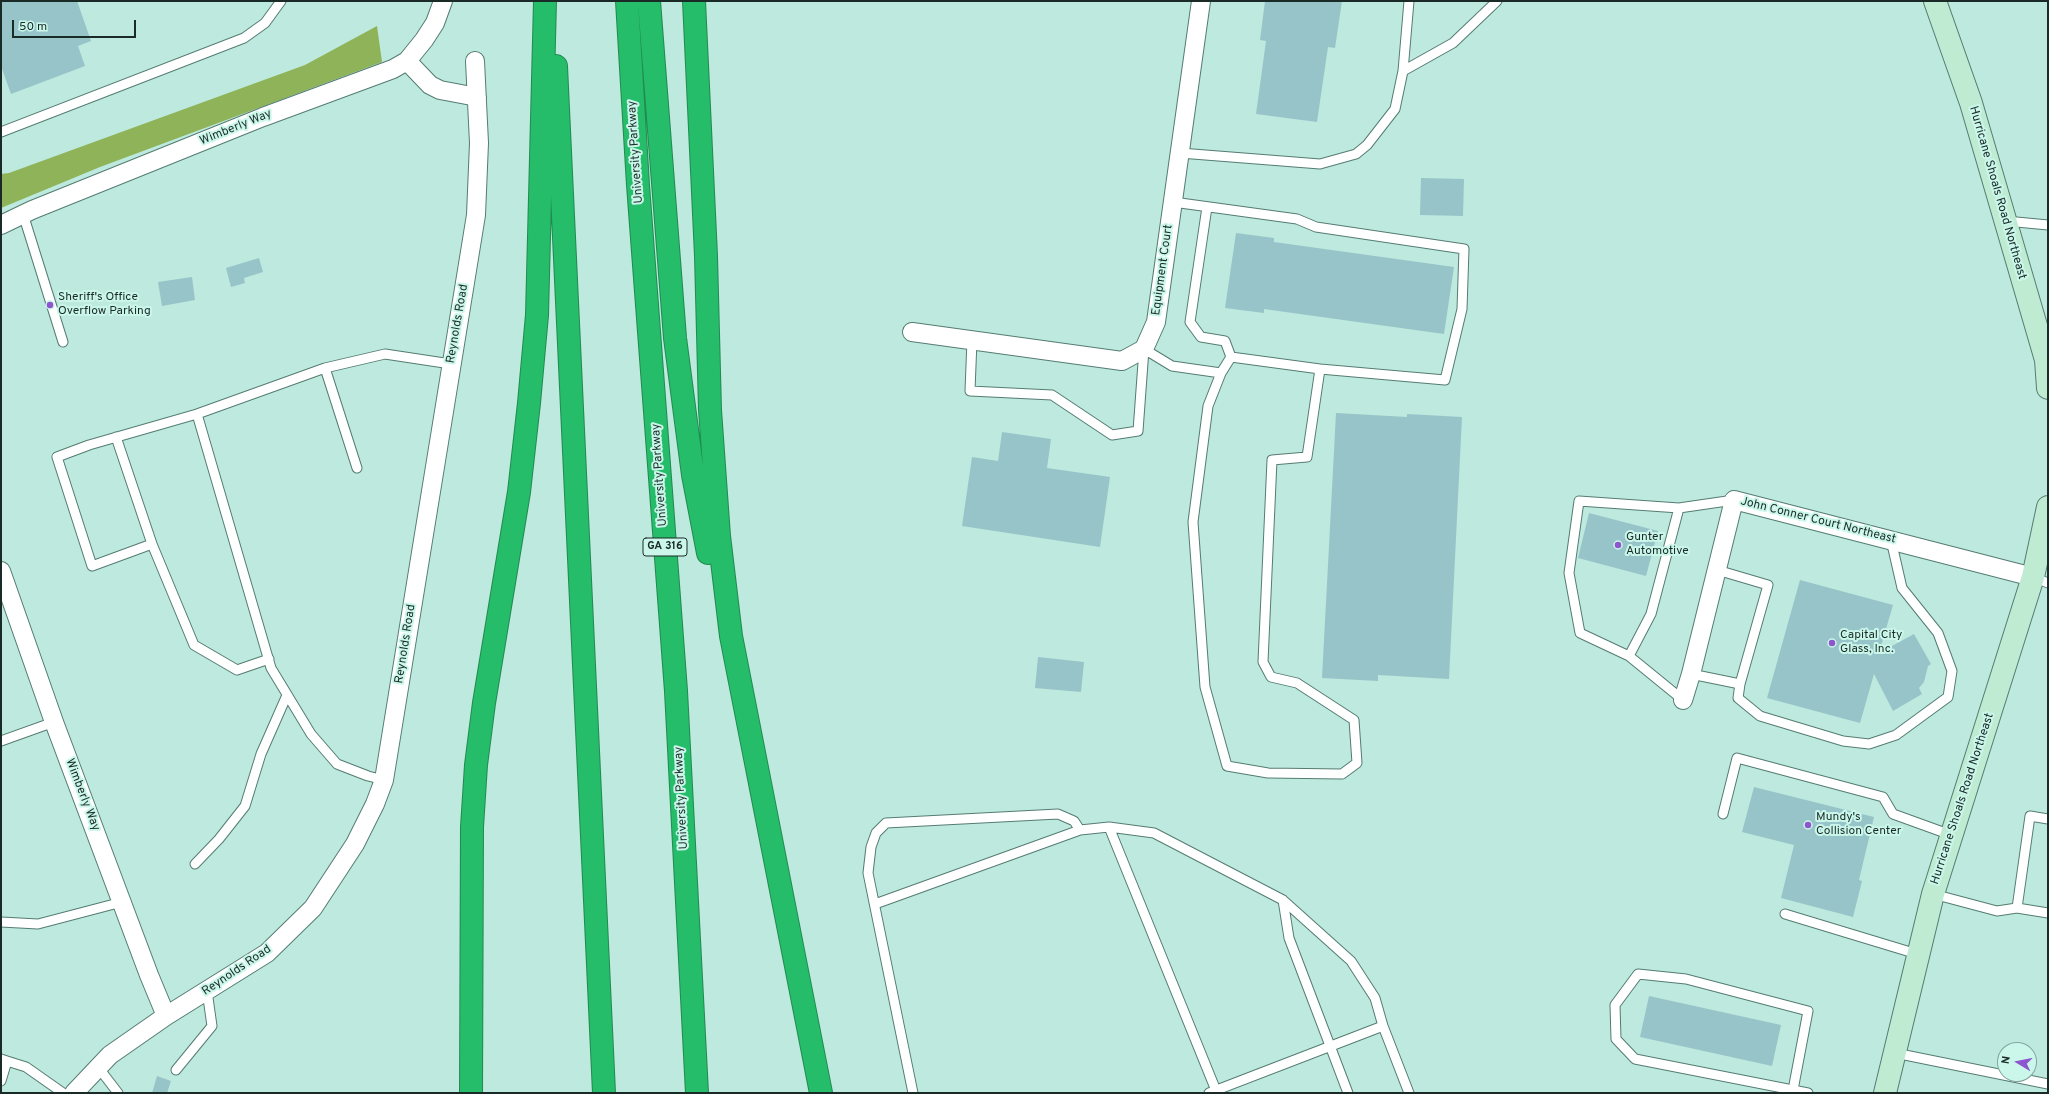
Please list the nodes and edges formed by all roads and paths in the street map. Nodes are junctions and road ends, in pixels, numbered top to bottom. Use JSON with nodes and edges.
{"nodes":[{"id":1,"x":280,"y":1,"type":"edge"},
{"id":2,"x":443,"y":1,"type":"edge"},
{"id":3,"x":545,"y":1,"type":"edge"},
{"id":4,"x":553,"y":1,"type":"edge"},
{"id":5,"x":627,"y":1,"type":"edge"},
{"id":6,"x":649,"y":1,"type":"edge"},
{"id":7,"x":694,"y":1,"type":"edge"},
{"id":8,"x":1201,"y":1,"type":"edge"},
{"id":9,"x":1409,"y":1,"type":"edge"},
{"id":10,"x":1497,"y":1,"type":"edge"},
{"id":11,"x":1935,"y":1,"type":"edge"},
{"id":12,"x":407,"y":61,"type":"junction"},
{"id":13,"x":476,"y":61,"type":"dead end"},
{"id":14,"x":1403,"y":71,"type":"junction"},
{"id":15,"x":477,"y":97,"type":"junction"},
{"id":16,"x":1,"y":132,"type":"edge"},
{"id":17,"x":1180,"y":153,"type":"junction"},
{"id":18,"x":1173,"y":202,"type":"junction"},
{"id":19,"x":1207,"y":207,"type":"junction"},
{"id":20,"x":23,"y":214,"type":"junction"},
{"id":21,"x":2006,"y":221,"type":"junction"},
{"id":22,"x":2048,"y":224,"type":"edge"},
{"id":23,"x":1,"y":226,"type":"edge"},
{"id":24,"x":912,"y":332,"type":"dead end"},
{"id":25,"x":972,"y":340,"type":"junction"},
{"id":26,"x":63,"y":342,"type":"dead end"},
{"id":27,"x":1144,"y":349,"type":"junction"},
{"id":28,"x":1231,"y":357,"type":"junction"},
{"id":29,"x":451,"y":364,"type":"junction"},
{"id":30,"x":325,"y":368,"type":"junction"},
{"id":31,"x":1320,"y":369,"type":"junction"},
{"id":32,"x":1220,"y":373,"type":"junction"},
{"id":33,"x":2048,"y":388,"type":"edge"},
{"id":34,"x":197,"y":414,"type":"junction"},
{"id":35,"x":116,"y":437,"type":"junction"},
{"id":36,"x":357,"y":468,"type":"dead end"},
{"id":37,"x":1734,"y":500,"type":"junction"},
{"id":38,"x":2048,"y":507,"type":"edge"},
{"id":39,"x":1679,"y":508,"type":"junction"},
{"id":40,"x":1891,"y":540,"type":"junction"},
{"id":41,"x":152,"y":544,"type":"junction"},
{"id":42,"x":1717,"y":570,"type":"junction"},
{"id":43,"x":1,"y":571,"type":"edge"},
{"id":44,"x":2040,"y":580,"type":"edge"},
{"id":45,"x":731,"y":636,"type":"junction"},
{"id":46,"x":1629,"y":656,"type":"junction"},
{"id":47,"x":269,"y":659,"type":"junction"},
{"id":48,"x":1691,"y":674,"type":"junction"},
{"id":49,"x":1740,"y":684,"type":"junction"},
{"id":50,"x":287,"y":695,"type":"junction"},
{"id":51,"x":1683,"y":700,"type":"joint"},
{"id":52,"x":54,"y":722,"type":"junction"},
{"id":53,"x":1,"y":741,"type":"edge"},
{"id":54,"x":384,"y":780,"type":"junction"},
{"id":55,"x":1723,"y":814,"type":"dead end"},
{"id":56,"x":2048,"y":819,"type":"edge"},
{"id":57,"x":1109,"y":826,"type":"junction"},
{"id":58,"x":1080,"y":830,"type":"junction"},
{"id":59,"x":1951,"y":835,"type":"junction"},
{"id":60,"x":196,"y":864,"type":"dead end"},
{"id":61,"x":1933,"y":894,"type":"junction"},
{"id":62,"x":1283,"y":900,"type":"junction"},
{"id":63,"x":122,"y":902,"type":"junction"},
{"id":64,"x":875,"y":904,"type":"junction"},
{"id":65,"x":2017,"y":908,"type":"junction"},
{"id":66,"x":2048,"y":913,"type":"edge"},
{"id":67,"x":1784,"y":914,"type":"dead end"},
{"id":68,"x":1,"y":922,"type":"edge"},
{"id":69,"x":1917,"y":954,"type":"junction"},
{"id":70,"x":207,"y":991,"type":"junction"},
{"id":71,"x":166,"y":1016,"type":"junction"},
{"id":72,"x":1383,"y":1026,"type":"junction"},
{"id":73,"x":1330,"y":1047,"type":"junction"},
{"id":74,"x":1894,"y":1052,"type":"junction"},
{"id":75,"x":4,"y":1060,"type":"edge"},
{"id":76,"x":98,"y":1067,"type":"junction"},
{"id":77,"x":176,"y":1070,"type":"dead end"},
{"id":78,"x":1,"y":1081,"type":"edge"},
{"id":79,"x":2048,"y":1084,"type":"edge"},
{"id":80,"x":1793,"y":1090,"type":"junction"},
{"id":81,"x":1214,"y":1092,"type":"edge"},
{"id":82,"x":63,"y":1093,"type":"edge"},
{"id":83,"x":74,"y":1093,"type":"edge"},
{"id":84,"x":118,"y":1093,"type":"edge"},
{"id":85,"x":471,"y":1093,"type":"edge"},
{"id":86,"x":604,"y":1093,"type":"edge"},
{"id":87,"x":698,"y":1093,"type":"edge"},
{"id":88,"x":821,"y":1093,"type":"edge"},
{"id":89,"x":913,"y":1093,"type":"edge"},
{"id":90,"x":1348,"y":1093,"type":"edge"},
{"id":91,"x":1409,"y":1093,"type":"edge"},
{"id":92,"x":1808,"y":1093,"type":"edge"},
{"id":93,"x":1885,"y":1093,"type":"edge"}],
"edges":[{"from":1,"to":16,"type":"lane"},
{"from":2,"to":12,"type":"street","name":"Wimberly Way"},
{"from":3,"to":85,"type":"highway"},
{"from":4,"to":86,"type":"highway"},
{"from":5,"to":87,"type":"highway","name":"University Parkway","number":"GA 316"},
{"from":6,"to":45,"type":"highway"},
{"from":7,"to":45,"type":"highway"},
{"from":8,"to":17,"type":"street","name":"Equipment Court"},
{"from":9,"to":14,"type":"lane"},
{"from":10,"to":14,"type":"lane"},
{"from":11,"to":21,"type":"street","name":"Hurricane Shoals Road Northeast"},
{"from":12,"to":15,"type":"street"},
{"from":12,"to":20,"type":"street","name":"Wimberly Way"},
{"from":13,"to":15,"type":"street","name":"Reynolds Road"},
{"from":14,"to":17,"type":"lane"},
{"from":15,"to":29,"type":"street","name":"Reynolds Road"},
{"from":17,"to":18,"type":"street","name":"Equipment Court"},
{"from":18,"to":19,"type":"lane"},
{"from":18,"to":27,"type":"street","name":"Equipment Court"},
{"from":19,"to":28,"type":"lane"},
{"from":19,"to":31,"type":"lane"},
{"from":20,"to":23,"type":"street","name":"Wimberly Way"},
{"from":20,"to":26,"type":"lane"},
{"from":21,"to":22,"type":"lane"},
{"from":21,"to":33,"type":"street","name":"Hurricane Shoals Road Northeast"},
{"from":24,"to":25,"type":"street"},
{"from":25,"to":27,"type":"street"},
{"from":25,"to":27,"type":"lane"},
{"from":27,"to":32,"type":"lane"},
{"from":28,"to":31,"type":"lane"},
{"from":28,"to":32,"type":"lane"},
{"from":29,"to":30,"type":"lane"},
{"from":29,"to":54,"type":"street","name":"Reynolds Road"},
{"from":30,"to":34,"type":"lane"},
{"from":30,"to":36,"type":"lane"},
{"from":31,"to":32,"type":"lane"},
{"from":34,"to":35,"type":"lane"},
{"from":34,"to":47,"type":"lane"},
{"from":35,"to":41,"type":"lane"},
{"from":35,"to":41,"type":"lane"},
{"from":37,"to":39,"type":"lane"},
{"from":37,"to":40,"type":"street","name":"John Conner Court Northeast"},
{"from":37,"to":42,"type":"street","name":"John Conner Court Northeast"},
{"from":38,"to":44,"type":"street","name":"Hurricane Shoals Road Northeast"},
{"from":39,"to":46,"type":"lane"},
{"from":39,"to":46,"type":"lane"},
{"from":40,"to":44,"type":"street","name":"John Conner Court Northeast"},
{"from":40,"to":49,"type":"lane"},
{"from":41,"to":47,"type":"lane"},
{"from":42,"to":48,"type":"street","name":"John Conner Court Northeast"},
{"from":42,"to":49,"type":"lane"},
{"from":43,"to":52,"type":"street","name":"Wimberly Way"},
{"from":44,"to":59,"type":"street","name":"Hurricane Shoals Road Northeast"},
{"from":45,"to":88,"type":"highway"},
{"from":46,"to":51,"type":"lane"},
{"from":47,"to":50,"type":"lane"},
{"from":48,"to":49,"type":"lane"},
{"from":48,"to":51,"type":"street","name":"John Conner Court Northeast"},
{"from":50,"to":54,"type":"lane"},
{"from":50,"to":60,"type":"lane"},
{"from":52,"to":53,"type":"lane"},
{"from":52,"to":63,"type":"street","name":"Wimberly Way"},
{"from":54,"to":70,"type":"street","name":"Reynolds Road"},
{"from":55,"to":59,"type":"lane"},
{"from":56,"to":65,"type":"lane"},
{"from":57,"to":58,"type":"lane"},
{"from":57,"to":62,"type":"lane"},
{"from":57,"to":81,"type":"lane"},
{"from":58,"to":64,"type":"lane"},
{"from":58,"to":64,"type":"lane"},
{"from":59,"to":61,"type":"street","name":"Hurricane Shoals Road Northeast"},
{"from":61,"to":65,"type":"lane"},
{"from":61,"to":69,"type":"street","name":"Hurricane Shoals Road Northeast"},
{"from":62,"to":72,"type":"lane"},
{"from":62,"to":73,"type":"lane"},
{"from":63,"to":68,"type":"lane"},
{"from":63,"to":71,"type":"street","name":"Wimberly Way"},
{"from":64,"to":89,"type":"lane"},
{"from":65,"to":66,"type":"lane"},
{"from":67,"to":69,"type":"lane"},
{"from":69,"to":74,"type":"street","name":"Hurricane Shoals Road Northeast"},
{"from":70,"to":71,"type":"street","name":"Reynolds Road"},
{"from":70,"to":77,"type":"lane"},
{"from":71,"to":76,"type":"street","name":"Reynolds Road"},
{"from":72,"to":73,"type":"lane"},
{"from":72,"to":91,"type":"lane"},
{"from":73,"to":81,"type":"lane"},
{"from":73,"to":90,"type":"lane"},
{"from":74,"to":79,"type":"lane"},
{"from":74,"to":93,"type":"street","name":"Hurricane Shoals Road Northeast"},
{"from":75,"to":78,"type":"lane"},
{"from":75,"to":82,"type":"lane"},
{"from":76,"to":83,"type":"street","name":"Reynolds Road"},
{"from":76,"to":84,"type":"lane"},
{"from":80,"to":80,"type":"lane"},
{"from":80,"to":92,"type":"lane"}]}
